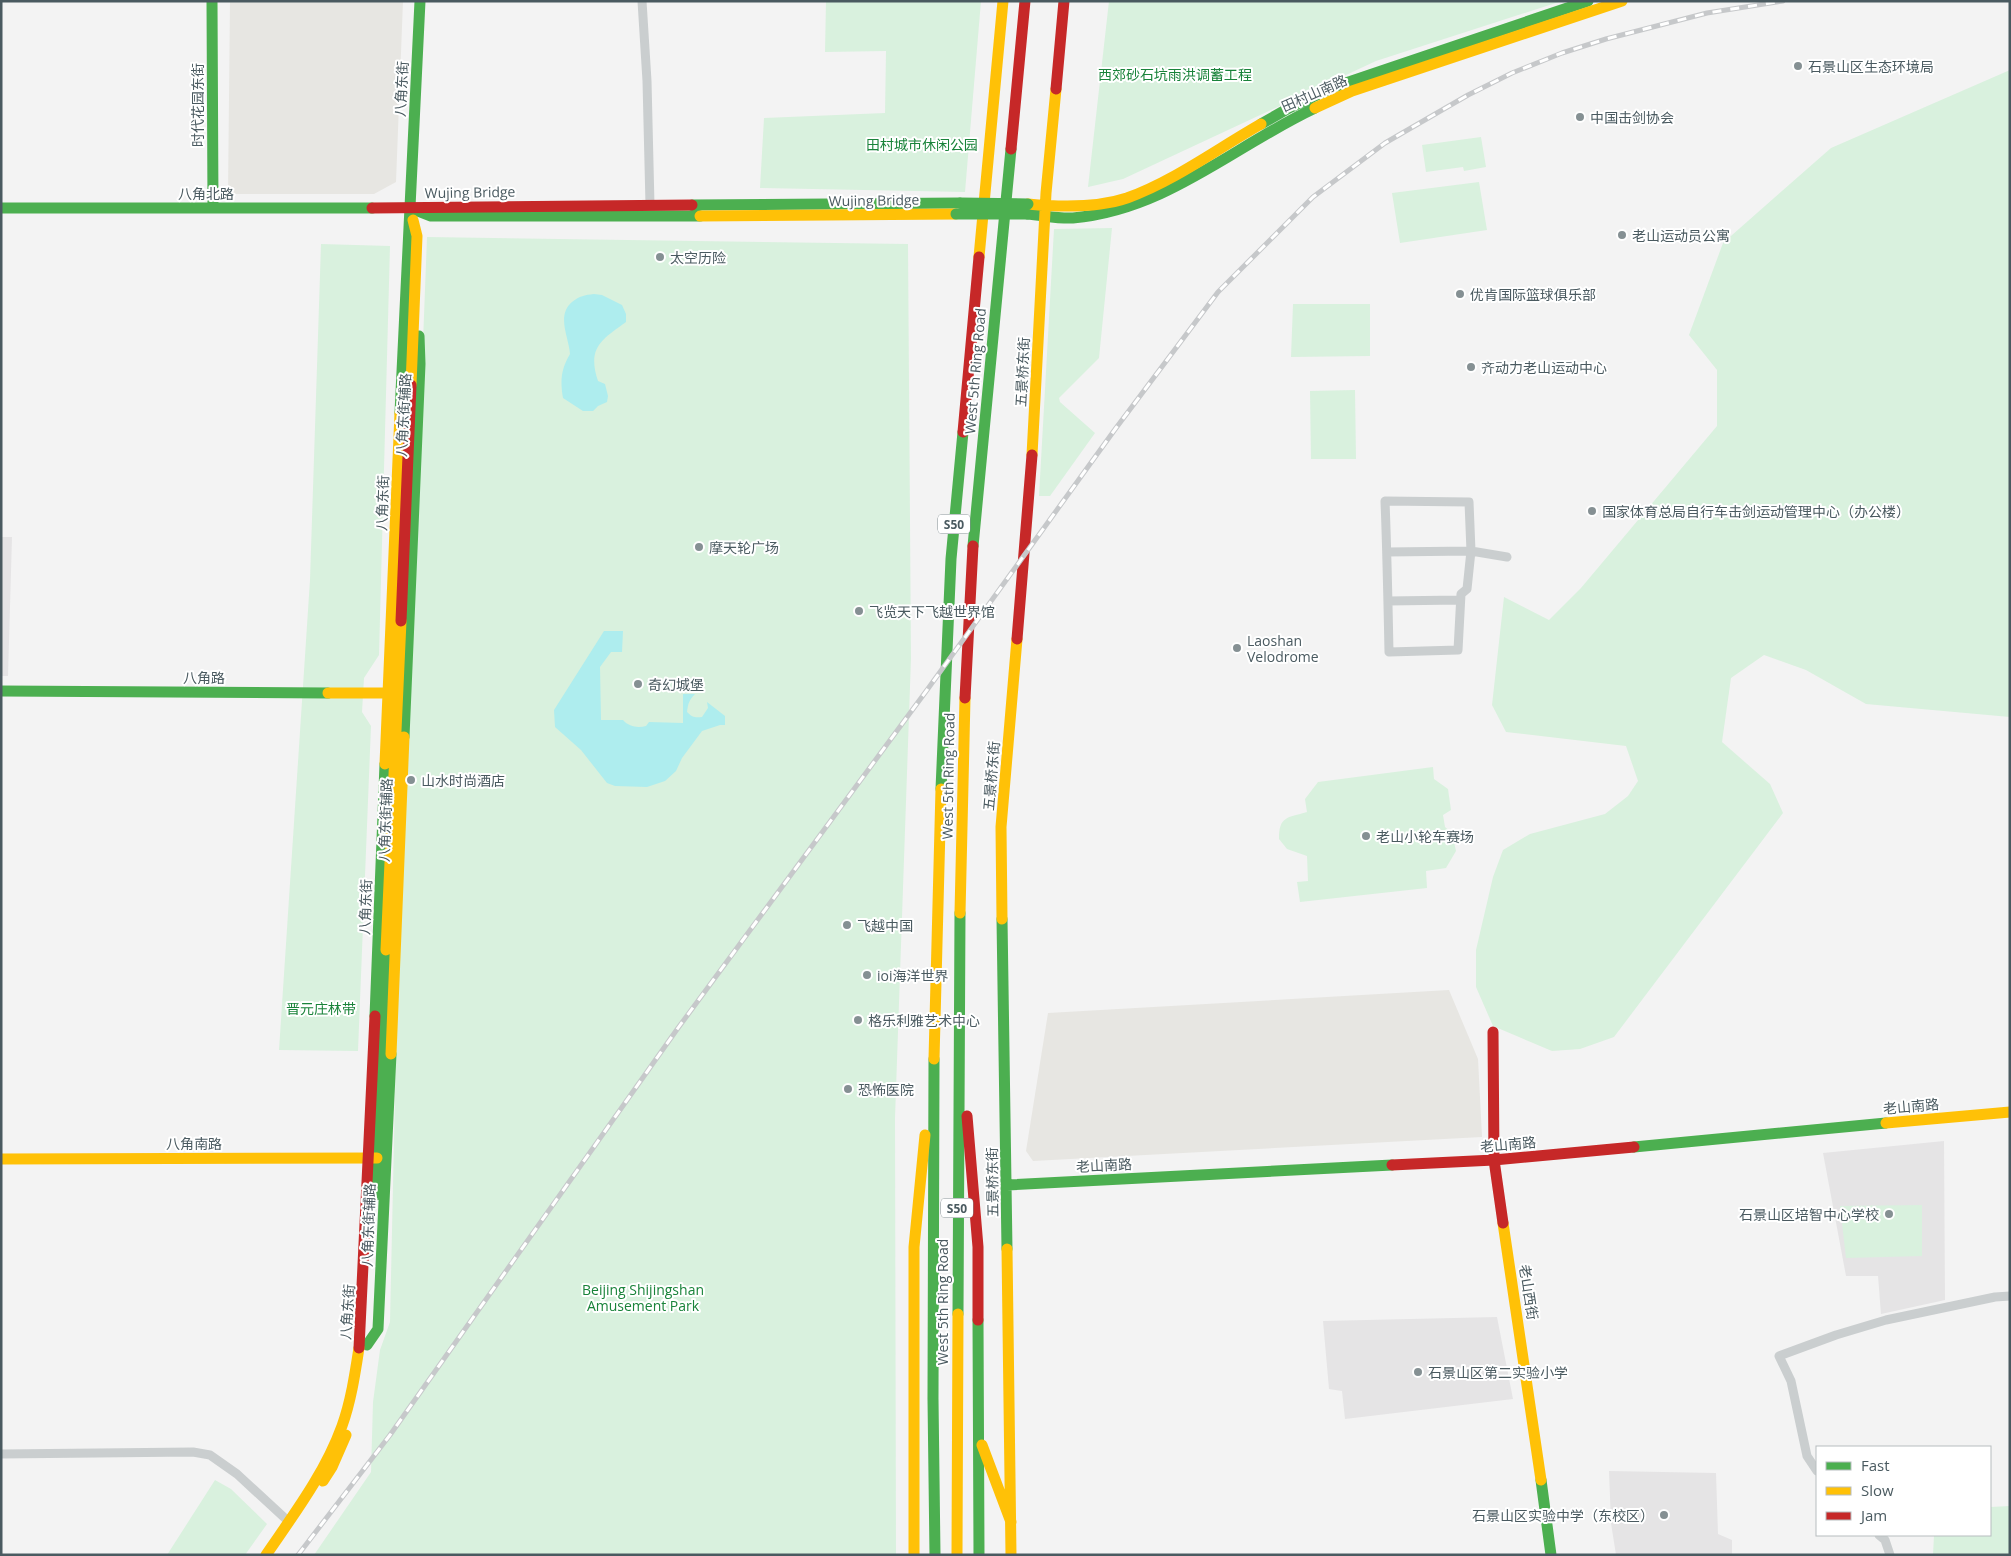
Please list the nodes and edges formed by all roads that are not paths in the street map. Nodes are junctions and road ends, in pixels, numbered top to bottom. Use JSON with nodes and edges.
{"nodes":[{"id":1,"x":212,"y":1,"type":"edge"},
{"id":2,"x":420,"y":1,"type":"edge"},
{"id":3,"x":642,"y":1,"type":"edge"},
{"id":4,"x":1003,"y":1,"type":"edge"},
{"id":5,"x":1025,"y":1,"type":"edge"},
{"id":6,"x":1064,"y":1,"type":"edge"},
{"id":7,"x":1588,"y":1,"type":"edge"},
{"id":8,"x":1622,"y":1,"type":"edge"},
{"id":9,"x":650,"y":205,"type":"junction"},
{"id":10,"x":1046,"y":206,"type":"junction"},
{"id":11,"x":1,"y":208,"type":"edge"},
{"id":12,"x":213,"y":208,"type":"junction"},
{"id":13,"x":411,"y":208,"type":"junction"},
{"id":14,"x":958,"y":209,"type":"junction"},
{"id":15,"x":1027,"y":209,"type":"junction"},
{"id":16,"x":1046,"y":218,"type":"junction"},
{"id":17,"x":1471,"y":551,"type":"junction"},
{"id":18,"x":1386,"y":552,"type":"junction"},
{"id":19,"x":1507,"y":557,"type":"dead end"},
{"id":20,"x":1460,"y":600,"type":"junction"},
{"id":21,"x":1388,"y":601,"type":"junction"},
{"id":22,"x":1,"y":691,"type":"edge"},
{"id":23,"x":397,"y":693,"type":"junction"},
{"id":24,"x":959,"y":1018,"type":"junction"},
{"id":25,"x":1493,"y":1032,"type":"dead end"},
{"id":26,"x":934,"y":1049,"type":"junction"},
{"id":27,"x":2010,"y":1112,"type":"edge"},
{"id":28,"x":378,"y":1158,"type":"junction"},
{"id":29,"x":1,"y":1159,"type":"edge"},
{"id":30,"x":1494,"y":1160,"type":"junction"},
{"id":31,"x":1007,"y":1186,"type":"junction"},
{"id":32,"x":2010,"y":1296,"type":"edge"},
{"id":33,"x":978,"y":1435,"type":"junction"},
{"id":34,"x":1,"y":1454,"type":"edge"},
{"id":35,"x":1816,"y":1470,"type":"edge"},
{"id":36,"x":288,"y":1521,"type":"junction"},
{"id":37,"x":1011,"y":1522,"type":"junction"},
{"id":38,"x":1880,"y":1536,"type":"edge"},
{"id":39,"x":266,"y":1555,"type":"edge"},
{"id":40,"x":275,"y":1555,"type":"edge"},
{"id":41,"x":914,"y":1555,"type":"edge"},
{"id":42,"x":935,"y":1555,"type":"edge"},
{"id":43,"x":957,"y":1555,"type":"edge"},
{"id":44,"x":979,"y":1555,"type":"edge"},
{"id":45,"x":1011,"y":1555,"type":"edge"},
{"id":46,"x":1551,"y":1555,"type":"edge"},
{"id":47,"x":1890,"y":1555,"type":"edge"}],
"edges":[{"from":1,"to":12,"type":"main road","name":"时代花园东街"},
{"from":2,"to":13,"type":"main road","name":"八角东街"},
{"from":3,"to":9,"type":"street"},
{"from":4,"to":26,"type":"main road","name":"West 5th Ring Road","number":"S50"},
{"from":5,"to":24,"type":"main road","name":"West 5th Ring Road","number":"S50"},
{"from":6,"to":10,"type":"main road","name":"五景桥东街"},
{"from":7,"to":10,"type":"main road","name":"田村山南路"},
{"from":8,"to":16,"type":"main road","name":"田村山南路"},
{"from":9,"to":13,"type":"main road","name":"Wujing Bridge"},
{"from":9,"to":14,"type":"main road","name":"Wujing Bridge"},
{"from":10,"to":15,"type":"main road","name":"田村山南路"},
{"from":10,"to":16,"type":"main road","name":"五景桥东街"},
{"from":11,"to":12,"type":"main road","name":"八角北路"},
{"from":12,"to":13,"type":"main road","name":"八角北路"},
{"from":13,"to":14,"type":"main road","name":"Wujing Bridge"},
{"from":13,"to":23,"type":"main road","name":"八角东街"},
{"from":13,"to":23,"type":"main road","name":"八角东街"},
{"from":14,"to":15,"type":"main road","name":"Wujing Bridge","bridge":true},
{"from":15,"to":16,"type":"main road","name":"田村山南路"},
{"from":16,"to":31,"type":"main road","name":"五景桥东街"},
{"from":17,"to":18,"type":"street"},
{"from":17,"to":18,"type":"street"},
{"from":17,"to":19,"type":"street"},
{"from":17,"to":20,"type":"street"},
{"from":18,"to":21,"type":"street"},
{"from":20,"to":21,"type":"street"},
{"from":20,"to":21,"type":"street"},
{"from":22,"to":23,"type":"main road","name":"八角路"},
{"from":23,"to":28,"type":"main road","name":"八角东街"},
{"from":23,"to":28,"type":"main road","name":"八角东街辅路"},
{"from":24,"to":33,"type":"main road"},
{"from":24,"to":43,"type":"main road","name":"West 5th Ring Road","number":"S50"},
{"from":25,"to":30,"type":"main road","name":"老山西街"},
{"from":26,"to":41,"type":"main road"},
{"from":26,"to":42,"type":"main road","name":"West 5th Ring Road","number":"S50"},
{"from":27,"to":30,"type":"main road","name":"老山南路"},
{"from":28,"to":29,"type":"main road","name":"八角南路"},
{"from":28,"to":36,"type":"main road","name":"八角东街"},
{"from":28,"to":40,"type":"main road","name":"八角东街"},
{"from":30,"to":31,"type":"main road","name":"老山南路"},
{"from":30,"to":46,"type":"main road","name":"老山西街"},
{"from":31,"to":37,"type":"main road","name":"五景桥东街"},
{"from":32,"to":35,"type":"street"},
{"from":33,"to":37,"type":"main road"},
{"from":33,"to":44,"type":"main road"},
{"from":34,"to":36,"type":"street"},
{"from":36,"to":39,"type":"main road","name":"八角东街"},
{"from":37,"to":45,"type":"main road","name":"五景桥东街"},
{"from":38,"to":47,"type":"street"}]}
